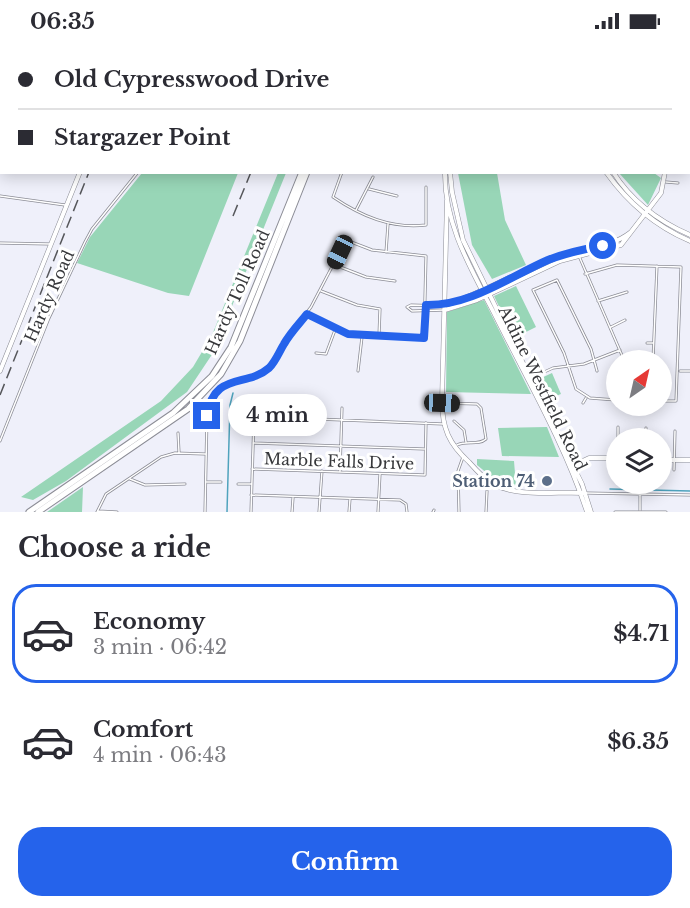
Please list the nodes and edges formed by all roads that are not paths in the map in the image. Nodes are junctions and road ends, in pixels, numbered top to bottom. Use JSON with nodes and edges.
{"nodes":[{"id":1,"x":79,"y":174,"type":"edge"},
{"id":2,"x":136,"y":174,"type":"edge"},
{"id":3,"x":301,"y":174,"type":"edge"},
{"id":4,"x":306,"y":174,"type":"edge"},
{"id":5,"x":341,"y":174,"type":"edge"},
{"id":6,"x":445,"y":174,"type":"edge"},
{"id":7,"x":450,"y":174,"type":"edge"},
{"id":8,"x":608,"y":174,"type":"edge"},
{"id":9,"x":614,"y":174,"type":"edge"},
{"id":10,"x":665,"y":174,"type":"edge"},
{"id":11,"x":373,"y":177,"type":"dead end"},
{"id":12,"x":665,"y":182,"type":"junction"},
{"id":13,"x":678,"y":183,"type":"dead end"},
{"id":14,"x":619,"y":185,"type":"junction"},
{"id":15,"x":426,"y":187,"type":"dead end"},
{"id":16,"x":368,"y":189,"type":"junction"},
{"id":17,"x":0,"y":196,"type":"edge"},
{"id":18,"x":397,"y":196,"type":"dead end"},
{"id":19,"x":447,"y":200,"type":"junction"},
{"id":20,"x":66,"y":205,"type":"junction"},
{"id":21,"x":356,"y":210,"type":"junction"},
{"id":22,"x":647,"y":214,"type":"junction"},
{"id":23,"x":388,"y":223,"type":"junction"},
{"id":24,"x":457,"y":231,"type":"junction"},
{"id":25,"x":690,"y":235,"type":"edge"},
{"id":26,"x":446,"y":237,"type":"junction"},
{"id":27,"x":690,"y":241,"type":"edge"},
{"id":28,"x":0,"y":243,"type":"edge"},
{"id":29,"x":50,"y":244,"type":"junction"},
{"id":30,"x":386,"y":252,"type":"junction"},
{"id":31,"x":578,"y":253,"type":"junction"},
{"id":32,"x":334,"y":265,"type":"junction"},
{"id":33,"x":657,"y":266,"type":"junction"},
{"id":34,"x":585,"y":274,"type":"junction"},
{"id":35,"x":395,"y":281,"type":"dead end"},
{"id":36,"x":320,"y":291,"type":"junction"},
{"id":37,"x":627,"y":292,"type":"dead end"},
{"id":38,"x":486,"y":293,"type":"junction"},
{"id":39,"x":597,"y":301,"type":"junction"},
{"id":40,"x":426,"y":305,"type":"junction"},
{"id":41,"x":445,"y":308,"type":"junction"},
{"id":42,"x":426,"y":311,"type":"junction"},
{"id":43,"x":307,"y":314,"type":"junction"},
{"id":44,"x":626,"y":320,"type":"dead end"},
{"id":45,"x":610,"y":327,"type":"junction"},
{"id":46,"x":335,"y":329,"type":"junction"},
{"id":47,"x":362,"y":336,"type":"junction"},
{"id":48,"x":380,"y":336,"type":"junction"},
{"id":49,"x":647,"y":343,"type":"dead end"},
{"id":50,"x":654,"y":343,"type":"junction"},
{"id":51,"x":621,"y":349,"type":"joint"},
{"id":52,"x":654,"y":350,"type":"edge"},
{"id":53,"x":316,"y":353,"type":"dead end"},
{"id":54,"x":595,"y":359,"type":"junction"},
{"id":55,"x":569,"y":366,"type":"junction"},
{"id":56,"x":0,"y":371,"type":"edge"},
{"id":57,"x":358,"y":371,"type":"dead end"},
{"id":58,"x":597,"y":371,"type":"dead end"},
{"id":59,"x":679,"y":371,"type":"junction"},
{"id":60,"x":690,"y":371,"type":"edge"},
{"id":61,"x":529,"y":378,"type":"junction"},
{"id":62,"x":586,"y":397,"type":"junction"},
{"id":63,"x":606,"y":399,"type":"edge"},
{"id":64,"x":672,"y":400,"type":"edge"},
{"id":65,"x":442,"y":403,"type":"junction"},
{"id":66,"x":583,"y":403,"type":"dead end"},
{"id":67,"x":342,"y":408,"type":"dead end"},
{"id":68,"x":240,"y":416,"type":"dead end"},
{"id":69,"x":254,"y":417,"type":"junction"},
{"id":70,"x":341,"y":420,"type":"junction"},
{"id":71,"x":454,"y":421,"type":"dead end"},
{"id":72,"x":426,"y":423,"type":"junction"},
{"id":73,"x":443,"y":424,"type":"junction"},
{"id":74,"x":675,"y":431,"type":"dead end"},
{"id":75,"x":178,"y":433,"type":"dead end"},
{"id":76,"x":0,"y":441,"type":"edge"},
{"id":77,"x":466,"y":442,"type":"junction"},
{"id":78,"x":253,"y":443,"type":"junction"},
{"id":79,"x":340,"y":446,"type":"junction"},
{"id":80,"x":454,"y":447,"type":"junction"},
{"id":81,"x":425,"y":449,"type":"junction"},
{"id":82,"x":180,"y":453,"type":"junction"},
{"id":83,"x":206,"y":454,"type":"junction"},
{"id":84,"x":463,"y":457,"type":"junction"},
{"id":85,"x":606,"y":458,"type":"edge"},
{"id":86,"x":674,"y":460,"type":"junction"},
{"id":87,"x":690,"y":460,"type":"edge"},
{"id":88,"x":571,"y":466,"type":"junction"},
{"id":89,"x":252,"y":469,"type":"junction"},
{"id":90,"x":674,"y":470,"type":"dead end"},
{"id":91,"x":322,"y":471,"type":"junction"},
{"id":92,"x":339,"y":472,"type":"junction"},
{"id":93,"x":380,"y":473,"type":"junction"},
{"id":94,"x":129,"y":478,"type":"junction"},
{"id":95,"x":206,"y":482,"type":"junction"},
{"id":96,"x":221,"y":482,"type":"dead end"},
{"id":97,"x":185,"y":484,"type":"dead end"},
{"id":98,"x":238,"y":484,"type":"dead end"},
{"id":99,"x":252,"y":484,"type":"junction"},
{"id":100,"x":487,"y":491,"type":"dead end"},
{"id":101,"x":580,"y":492,"type":"junction"},
{"id":102,"x":585,"y":493,"type":"junction"},
{"id":103,"x":606,"y":493,"type":"edge"},
{"id":104,"x":640,"y":494,"type":"joint"},
{"id":105,"x":251,"y":495,"type":"junction"},
{"id":106,"x":690,"y":495,"type":"edge"},
{"id":107,"x":294,"y":497,"type":"junction"},
{"id":108,"x":320,"y":498,"type":"junction"},
{"id":109,"x":350,"y":499,"type":"junction"},
{"id":110,"x":379,"y":500,"type":"junction"},
{"id":111,"x":640,"y":511,"type":"edge"},
{"id":112,"x":29,"y":512,"type":"edge"},
{"id":113,"x":39,"y":512,"type":"edge"},
{"id":114,"x":97,"y":512,"type":"edge"},
{"id":115,"x":117,"y":512,"type":"edge"},
{"id":116,"x":205,"y":512,"type":"edge"},
{"id":117,"x":251,"y":512,"type":"edge"},
{"id":118,"x":292,"y":512,"type":"edge"},
{"id":119,"x":319,"y":512,"type":"edge"},
{"id":120,"x":349,"y":512,"type":"edge"},
{"id":121,"x":378,"y":512,"type":"edge"},
{"id":122,"x":407,"y":512,"type":"edge"},
{"id":123,"x":459,"y":512,"type":"edge"},
{"id":124,"x":486,"y":512,"type":"edge"},
{"id":125,"x":589,"y":512,"type":"edge"},
{"id":126,"x":615,"y":512,"type":"edge"},
{"id":127,"x":666,"y":512,"type":"edge"}],
"edges":[{"from":1,"to":20,"type":"main road"},
{"from":2,"to":76,"type":"street","name":"Hardy Road"},
{"from":3,"to":112,"type":"highway","name":"Hardy Toll Road"},
{"from":4,"to":113,"type":"highway","name":"Hardy Toll Road"},
{"from":5,"to":21,"type":"street"},
{"from":6,"to":19,"type":"main road","name":"Aldine Westfield Road"},
{"from":7,"to":24,"type":"main road","name":"Aldine Westfield Road"},
{"from":8,"to":14,"type":"main road"},
{"from":9,"to":14,"type":"main road"},
{"from":10,"to":12,"type":"main road"},
{"from":11,"to":16,"type":"street"},
{"from":12,"to":13,"type":"street"},
{"from":12,"to":22,"type":"main road"},
{"from":14,"to":22,"type":"main road"},
{"from":15,"to":23,"type":"street"},
{"from":16,"to":18,"type":"street"},
{"from":16,"to":21,"type":"street"},
{"from":17,"to":20,"type":"street"},
{"from":19,"to":24,"type":"main road","name":"Aldine Westfield Road"},
{"from":19,"to":26,"type":"main road"},
{"from":20,"to":29,"type":"main road"},
{"from":21,"to":23,"type":"street"},
{"from":22,"to":25,"type":"main road"},
{"from":22,"to":27,"type":"main road"},
{"from":22,"to":31,"type":"main road"},
{"from":23,"to":30,"type":"street"},
{"from":24,"to":26,"type":"main road"},
{"from":24,"to":38,"type":"main road","name":"Aldine Westfield Road"},
{"from":26,"to":41,"type":"main road"},
{"from":28,"to":29,"type":"street"},
{"from":29,"to":56,"type":"main road"},
{"from":30,"to":32,"type":"street"},
{"from":30,"to":40,"type":"street"},
{"from":31,"to":34,"type":"street"},
{"from":31,"to":38,"type":"main road"},
{"from":32,"to":35,"type":"street"},
{"from":32,"to":36,"type":"street"},
{"from":33,"to":34,"type":"street"},
{"from":33,"to":50,"type":"street"},
{"from":33,"to":59,"type":"street"},
{"from":34,"to":39,"type":"street"},
{"from":36,"to":43,"type":"street"},
{"from":36,"to":48,"type":"street"},
{"from":37,"to":39,"type":"street"},
{"from":38,"to":41,"type":"main road"},
{"from":38,"to":61,"type":"main road","name":"Aldine Westfield Road"},
{"from":39,"to":45,"type":"street"},
{"from":40,"to":41,"type":"street"},
{"from":40,"to":42,"type":"street"},
{"from":40,"to":42,"type":"street"},
{"from":41,"to":42,"type":"street"},
{"from":41,"to":65,"type":"main road"},
{"from":42,"to":48,"type":"street"},
{"from":43,"to":46,"type":"street"},
{"from":43,"to":83,"type":"street"},
{"from":44,"to":45,"type":"street"},
{"from":45,"to":51,"type":"street"},
{"from":46,"to":47,"type":"street"},
{"from":46,"to":53,"type":"street"},
{"from":47,"to":48,"type":"street"},
{"from":47,"to":57,"type":"street"},
{"from":49,"to":50,"type":"street"},
{"from":50,"to":52,"type":"street"},
{"from":51,"to":54,"type":"street"},
{"from":54,"to":55,"type":"street"},
{"from":54,"to":55,"type":"street"},
{"from":54,"to":58,"type":"street"},
{"from":55,"to":61,"type":"street"},
{"from":55,"to":62,"type":"street"},
{"from":59,"to":60,"type":"street"},
{"from":59,"to":64,"type":"street"},
{"from":61,"to":88,"type":"main road","name":"Aldine Westfield Road"},
{"from":62,"to":63,"type":"street"},
{"from":62,"to":66,"type":"street"},
{"from":65,"to":73,"type":"main road"},
{"from":65,"to":77,"type":"street"},
{"from":67,"to":70,"type":"street"},
{"from":68,"to":69,"type":"street"},
{"from":69,"to":70,"type":"street"},
{"from":69,"to":78,"type":"street"},
{"from":70,"to":72,"type":"street"},
{"from":70,"to":79,"type":"street"},
{"from":71,"to":77,"type":"street"},
{"from":72,"to":73,"type":"street"},
{"from":72,"to":81,"type":"street"},
{"from":73,"to":80,"type":"main road"},
{"from":74,"to":86,"type":"street"},
{"from":75,"to":82,"type":"street"},
{"from":77,"to":80,"type":"street"},
{"from":78,"to":79,"type":"street"},
{"from":78,"to":89,"type":"street"},
{"from":79,"to":81,"type":"street"},
{"from":79,"to":92,"type":"street"},
{"from":80,"to":84,"type":"main road"},
{"from":81,"to":93,"type":"street","name":"Marble Falls Drive"},
{"from":82,"to":83,"type":"street"},
{"from":82,"to":94,"type":"street"},
{"from":83,"to":95,"type":"street"},
{"from":84,"to":101,"type":"main road"},
{"from":84,"to":123,"type":"street"},
{"from":85,"to":88,"type":"main road"},
{"from":86,"to":87,"type":"main road"},
{"from":86,"to":90,"type":"street"},
{"from":88,"to":101,"type":"main road","name":"Aldine Westfield Road"},
{"from":88,"to":102,"type":"main road","name":"Aldine Westfield Road"},
{"from":89,"to":91,"type":"street","name":"Marble Falls Drive"},
{"from":89,"to":99,"type":"street"},
{"from":91,"to":92,"type":"street","name":"Marble Falls Drive"},
{"from":91,"to":108,"type":"street"},
{"from":92,"to":93,"type":"street","name":"Marble Falls Drive"},
{"from":93,"to":110,"type":"street"},
{"from":94,"to":97,"type":"street"},
{"from":94,"to":114,"type":"street"},
{"from":95,"to":96,"type":"street"},
{"from":95,"to":116,"type":"street"},
{"from":98,"to":99,"type":"street"},
{"from":99,"to":105,"type":"street"},
{"from":100,"to":124,"type":"street"},
{"from":101,"to":102,"type":"main road"},
{"from":101,"to":125,"type":"main road","name":"Aldine Westfield Road"},
{"from":102,"to":103,"type":"street"},
{"from":102,"to":125,"type":"main road","name":"Aldine Westfield Road"},
{"from":104,"to":106,"type":"street"},
{"from":104,"to":111,"type":"street"},
{"from":105,"to":107,"type":"street"},
{"from":105,"to":117,"type":"street"},
{"from":107,"to":108,"type":"street"},
{"from":107,"to":118,"type":"street"},
{"from":108,"to":109,"type":"street"},
{"from":108,"to":119,"type":"street"},
{"from":109,"to":110,"type":"street"},
{"from":109,"to":120,"type":"street"},
{"from":110,"to":121,"type":"street"},
{"from":110,"to":122,"type":"street"},
{"from":111,"to":126,"type":"street"},
{"from":111,"to":127,"type":"street"},
{"from":114,"to":115,"type":"street"}]}
